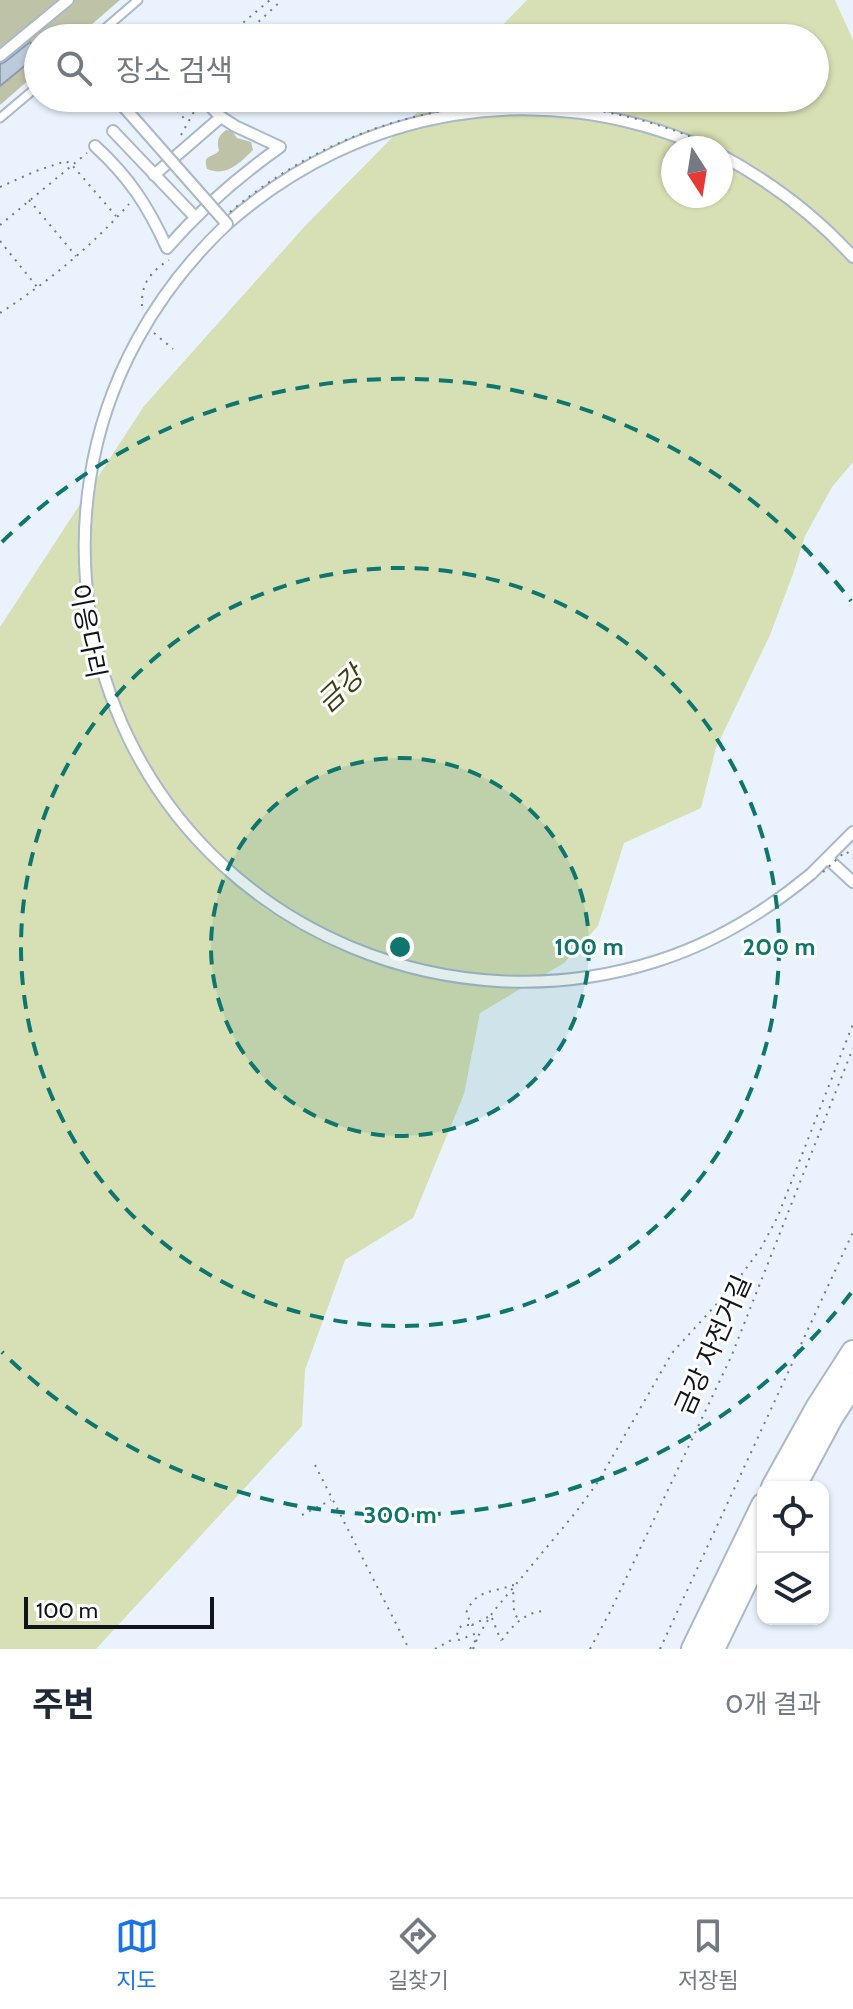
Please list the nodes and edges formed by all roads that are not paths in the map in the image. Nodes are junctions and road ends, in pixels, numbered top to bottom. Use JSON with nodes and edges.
{"nodes":[{"id":1,"x":68,"y":0,"type":"edge"},
{"id":2,"x":138,"y":0,"type":"edge"},
{"id":3,"x":39,"y":24,"type":"edge"},
{"id":4,"x":110,"y":24,"type":"edge"},
{"id":5,"x":24,"y":36,"type":"edge"},
{"id":6,"x":0,"y":56,"type":"edge"},
{"id":7,"x":24,"y":98,"type":"edge"},
{"id":8,"x":129,"y":112,"type":"edge"},
{"id":9,"x":216,"y":112,"type":"edge"},
{"id":10,"x":477,"y":112,"type":"edge"},
{"id":11,"x":581,"y":112,"type":"edge"},
{"id":12,"x":221,"y":117,"type":"junction"},
{"id":13,"x":0,"y":118,"type":"edge"},
{"id":14,"x":113,"y":131,"type":"dead end"},
{"id":15,"x":677,"y":136,"type":"edge"},
{"id":16,"x":95,"y":146,"type":"road end"},
{"id":17,"x":130,"y":150,"type":"junction"},
{"id":18,"x":733,"y":162,"type":"edge"},
{"id":19,"x":114,"y":164,"type":"junction"},
{"id":20,"x":154,"y":175,"type":"junction"},
{"id":21,"x":195,"y":217,"type":"junction"},
{"id":22,"x":228,"y":218,"type":"junction"},
{"id":23,"x":853,"y":257,"type":"edge"},
{"id":24,"x":853,"y":832,"type":"edge"},
{"id":25,"x":828,"y":859,"type":"junction"},
{"id":26,"x":853,"y":882,"type":"edge"},
{"id":27,"x":853,"y":1352,"type":"edge"},
{"id":28,"x":853,"y":1384,"type":"edge"},
{"id":29,"x":776,"y":1481,"type":"edge"},
{"id":30,"x":797,"y":1481,"type":"edge"},
{"id":31,"x":757,"y":1517,"type":"edge"},
{"id":32,"x":760,"y":1553,"type":"edge"},
{"id":33,"x":693,"y":1649,"type":"edge"},
{"id":34,"x":713,"y":1649,"type":"edge"}],
"edges":[{"from":1,"to":3,"type":"street"},
{"from":2,"to":4,"type":"lane"},
{"from":5,"to":6,"type":"street"},
{"from":7,"to":13,"type":"lane"},
{"from":8,"to":22,"type":"street","bridge":true},
{"from":9,"to":12,"type":"street"},
{"from":10,"to":22,"type":"street","name":"이응다리","bridge":true},
{"from":11,"to":15,"type":"street","name":"이응다리","bridge":true},
{"from":12,"to":20,"type":"street"},
{"from":12,"to":21,"type":"street"},
{"from":14,"to":17,"type":"street"},
{"from":16,"to":19,"type":"street"},
{"from":17,"to":19,"type":"street"},
{"from":17,"to":20,"type":"street"},
{"from":18,"to":23,"type":"street"},
{"from":19,"to":21,"type":"street"},
{"from":20,"to":21,"type":"street"},
{"from":22,"to":25,"type":"street","name":"이응다리","bridge":true},
{"from":24,"to":25,"type":"street","name":"이응다리"},
{"from":25,"to":26,"type":"street"},
{"from":27,"to":29,"type":"main road"},
{"from":28,"to":30,"type":"main road"},
{"from":31,"to":33,"type":"main road"},
{"from":32,"to":34,"type":"main road"}]}
